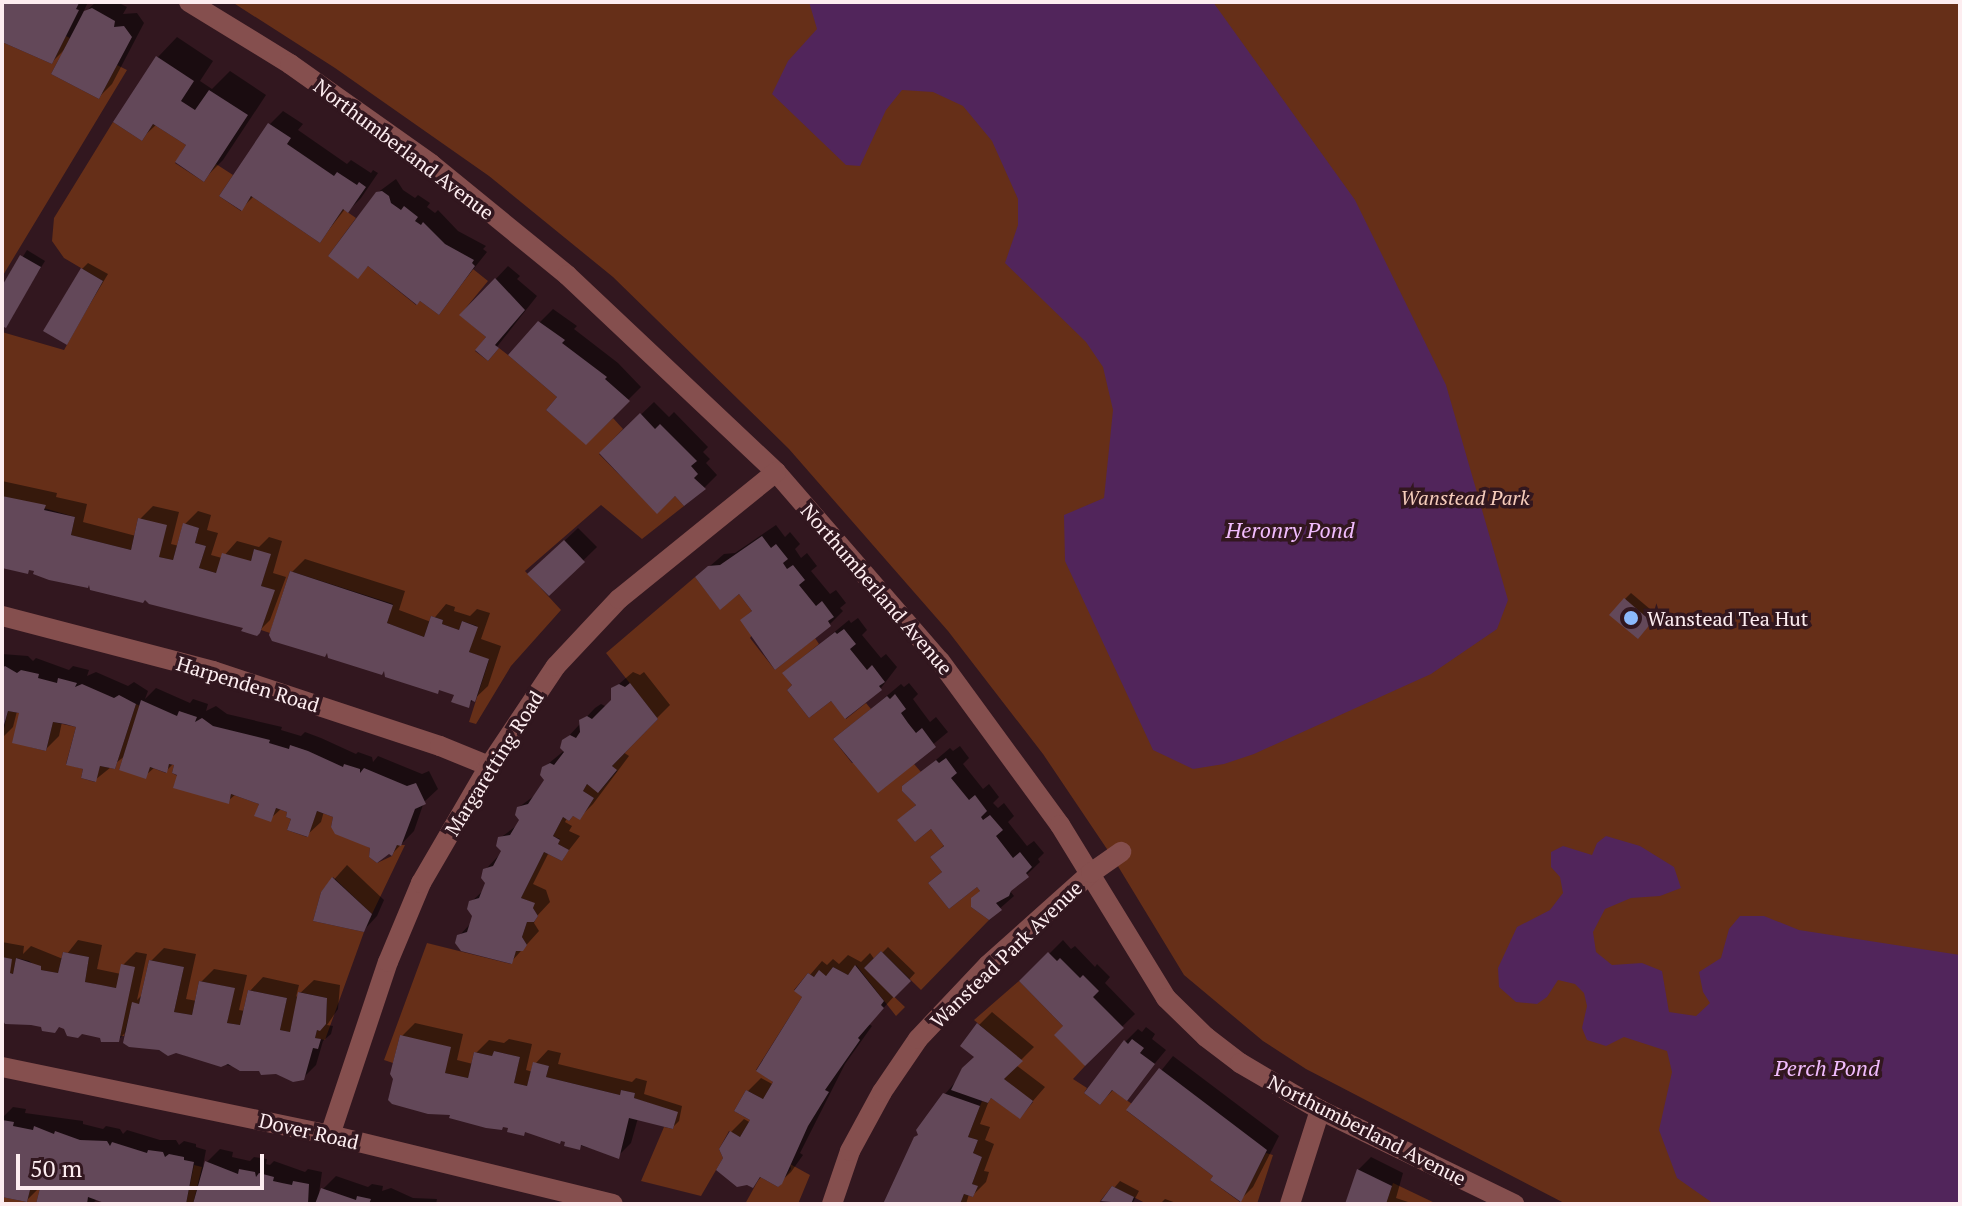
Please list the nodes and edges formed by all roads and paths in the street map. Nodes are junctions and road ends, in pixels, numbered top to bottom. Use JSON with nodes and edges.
{"nodes":[{"id":1,"x":189,"y":2,"type":"edge"},
{"id":2,"x":776,"y":472,"type":"junction"},
{"id":3,"x":2,"y":616,"type":"edge"},
{"id":4,"x":489,"y":766,"type":"junction"},
{"id":5,"x":1121,"y":852,"type":"dead end"},
{"id":6,"x":1091,"y":873,"type":"junction"},
{"id":7,"x":2,"y":1067,"type":"edge"},
{"id":8,"x":1320,"y":1110,"type":"junction"},
{"id":9,"x":330,"y":1135,"type":"junction"},
{"id":10,"x":613,"y":1204,"type":"edge"},
{"id":11,"x":832,"y":1204,"type":"edge"},
{"id":12,"x":1290,"y":1204,"type":"edge"},
{"id":13,"x":1514,"y":1204,"type":"edge"}],
"edges":[{"from":1,"to":2,"type":"street","name":"Northumberland Avenue"},
{"from":2,"to":4,"type":"street","name":"Margaretting Road"},
{"from":2,"to":6,"type":"street","name":"Northumberland Avenue"},
{"from":3,"to":4,"type":"street","name":"Harpenden Road"},
{"from":4,"to":9,"type":"street","name":"Margaretting Road"},
{"from":5,"to":6,"type":"street","name":"Wanstead Park Avenue"},
{"from":6,"to":8,"type":"street","name":"Northumberland Avenue"},
{"from":6,"to":11,"type":"street","name":"Wanstead Park Avenue"},
{"from":7,"to":9,"type":"street","name":"Dover Road"},
{"from":8,"to":12,"type":"street"},
{"from":8,"to":13,"type":"street","name":"Northumberland Avenue"},
{"from":9,"to":10,"type":"street","name":"Dover Road"}]}
